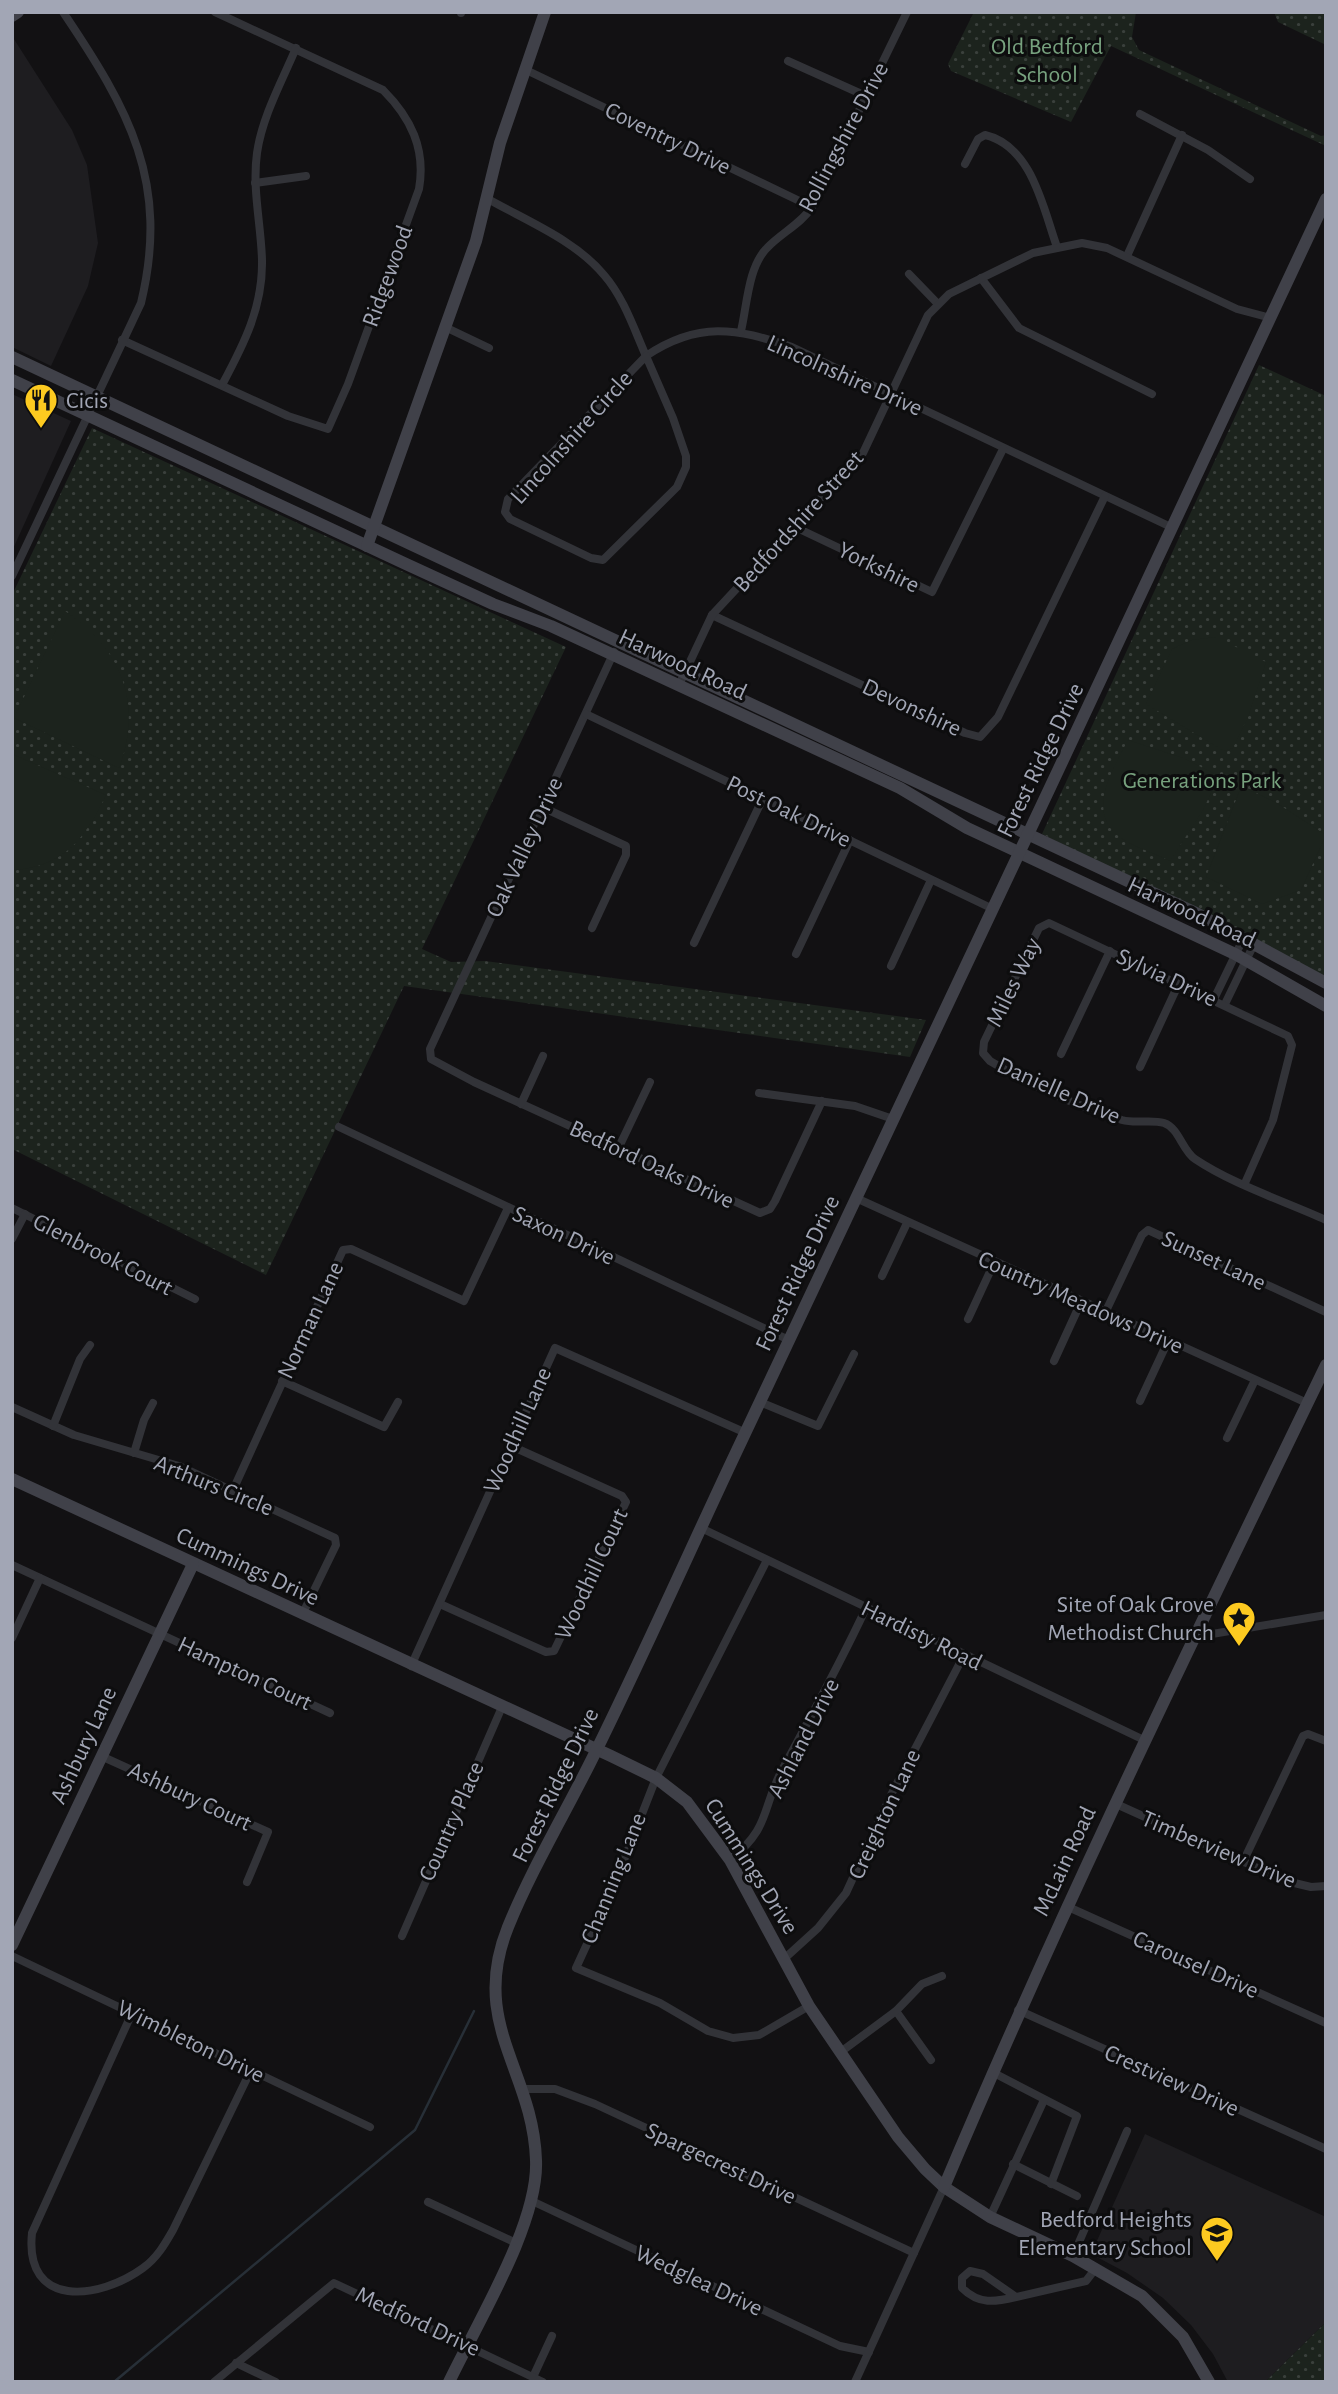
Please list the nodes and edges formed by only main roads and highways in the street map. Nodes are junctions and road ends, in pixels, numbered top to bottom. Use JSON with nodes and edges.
{"nodes":[{"id":1,"x":18,"y":12,"type":"edge"},
{"id":2,"x":545,"y":12,"type":"edge"},
{"id":3,"x":12,"y":16,"type":"edge"},
{"id":4,"x":1326,"y":199,"type":"edge"},
{"id":5,"x":12,"y":357,"type":"edge"},
{"id":6,"x":12,"y":380,"type":"edge"},
{"id":7,"x":374,"y":526,"type":"junction"},
{"id":8,"x":368,"y":546,"type":"junction"},
{"id":9,"x":1027,"y":834,"type":"junction"},
{"id":10,"x":1018,"y":853,"type":"junction"},
{"id":11,"x":1326,"y":983,"type":"edge"},
{"id":12,"x":1326,"y":1006,"type":"edge"},
{"id":13,"x":1326,"y":1365,"type":"edge"},
{"id":14,"x":12,"y":1479,"type":"edge"},
{"id":15,"x":193,"y":1564,"type":"junction"},
{"id":16,"x":597,"y":1751,"type":"junction"},
{"id":17,"x":12,"y":1945,"type":"edge"},
{"id":18,"x":944,"y":2187,"type":"junction"},
{"id":19,"x":449,"y":2382,"type":"edge"},
{"id":20,"x":1209,"y":2382,"type":"edge"}],
"edges":[{"from":1,"to":3,"type":"main road"},
{"from":2,"to":7,"type":"main road"},
{"from":4,"to":9,"type":"main road","name":"Forest Ridge Drive"},
{"from":5,"to":7,"type":"main road","name":"Harwood Road"},
{"from":6,"to":8,"type":"main road","name":"Harwood Road"},
{"from":7,"to":8,"type":"main road"},
{"from":7,"to":9,"type":"main road","name":"Harwood Road"},
{"from":8,"to":10,"type":"main road","name":"Harwood Road"},
{"from":9,"to":10,"type":"main road","name":"Forest Ridge Drive"},
{"from":9,"to":11,"type":"main road","name":"Harwood Road"},
{"from":10,"to":12,"type":"main road","name":"Harwood Road"},
{"from":10,"to":16,"type":"main road","name":"Forest Ridge Drive"},
{"from":13,"to":18,"type":"main road","name":"McLain Road"},
{"from":14,"to":15,"type":"main road","name":"Cummings Drive"},
{"from":15,"to":16,"type":"main road","name":"Cummings Drive"},
{"from":15,"to":17,"type":"main road","name":"Ashbury Lane"},
{"from":16,"to":18,"type":"main road","name":"Cummings Drive"},
{"from":16,"to":19,"type":"main road","name":"Forest Ridge Drive"},
{"from":18,"to":20,"type":"main road","name":"Cummings Drive"}]}
